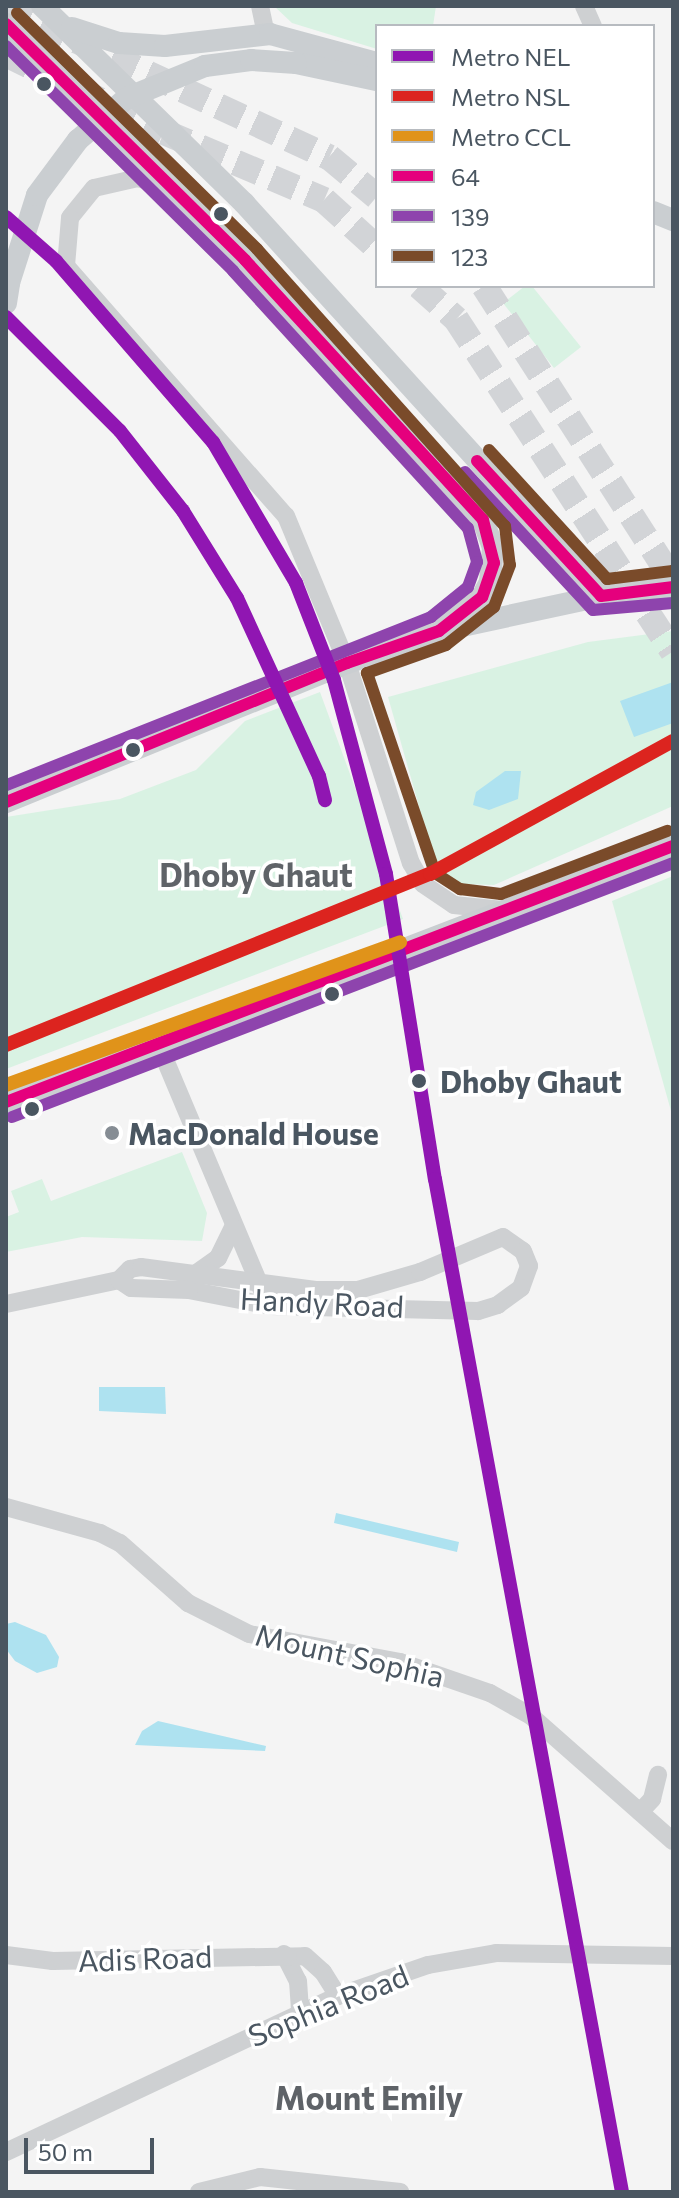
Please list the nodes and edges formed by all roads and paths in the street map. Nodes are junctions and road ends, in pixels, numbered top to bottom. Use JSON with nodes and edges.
{"nodes":[{"id":1,"x":42,"y":6,"type":"edge"},
{"id":2,"x":260,"y":6,"type":"edge"},
{"id":3,"x":60,"y":23,"type":"junction"},
{"id":4,"x":6,"y":24,"type":"edge"},
{"id":5,"x":266,"y":34,"type":"junction"},
{"id":6,"x":375,"y":62,"type":"edge"},
{"id":7,"x":375,"y":80,"type":"edge"},
{"id":8,"x":177,"y":190,"type":"junction"},
{"id":9,"x":8,"y":293,"type":"edge"},
{"id":10,"x":464,"y":448,"type":"junction"},
{"id":11,"x":437,"y":471,"type":"junction"},
{"id":12,"x":673,"y":587,"type":"edge"},
{"id":13,"x":601,"y":596,"type":"junction"},
{"id":14,"x":439,"y":631,"type":"junction"},
{"id":15,"x":347,"y":663,"type":"junction"},
{"id":16,"x":6,"y":802,"type":"edge"},
{"id":17,"x":673,"y":846,"type":"edge"},
{"id":18,"x":503,"y":910,"type":"junction"},
{"id":19,"x":158,"y":1043,"type":"junction"},
{"id":20,"x":6,"y":1102,"type":"edge"},
{"id":21,"x":233,"y":1227,"type":"junction"},
{"id":22,"x":195,"y":1274,"type":"junction"},
{"id":23,"x":119,"y":1280,"type":"junction"},
{"id":24,"x":258,"y":1283,"type":"junction"},
{"id":25,"x":6,"y":1304,"type":"edge"},
{"id":26,"x":271,"y":1306,"type":"junction"},
{"id":27,"x":6,"y":1507,"type":"edge"},
{"id":28,"x":658,"y":1775,"type":"dead end"},
{"id":29,"x":640,"y":1812,"type":"junction"},
{"id":30,"x":673,"y":1841,"type":"edge"},
{"id":31,"x":284,"y":1954,"type":"junction"},
{"id":32,"x":6,"y":1955,"type":"edge"},
{"id":33,"x":673,"y":1956,"type":"edge"},
{"id":34,"x":338,"y":1996,"type":"junction"},
{"id":35,"x":300,"y":2013,"type":"junction"},
{"id":36,"x":6,"y":2152,"type":"edge"},
{"id":37,"x":199,"y":2192,"type":"edge"},
{"id":38,"x":400,"y":2192,"type":"edge"}],
"edges":[{"from":1,"to":3,"type":"main road"},
{"from":2,"to":5,"type":"street"},
{"from":3,"to":5,"type":"main road"},
{"from":3,"to":10,"type":"main road"},
{"from":4,"to":8,"type":"main road"},
{"from":5,"to":6,"type":"main road"},
{"from":7,"to":9,"type":"main road","bridge":true},
{"from":8,"to":11,"type":"main road"},
{"from":8,"to":15,"type":"street"},
{"from":10,"to":11,"type":"main road"},
{"from":10,"to":13,"type":"main road"},
{"from":11,"to":14,"type":"main road"},
{"from":12,"to":13,"type":"main road"},
{"from":13,"to":14,"type":"main road"},
{"from":14,"to":15,"type":"main road"},
{"from":15,"to":16,"type":"main road"},
{"from":15,"to":18,"type":"street"},
{"from":17,"to":18,"type":"main road"},
{"from":18,"to":19,"type":"main road"},
{"from":19,"to":20,"type":"main road"},
{"from":19,"to":21,"type":"street"},
{"from":21,"to":22,"type":"street"},
{"from":21,"to":24,"type":"street"},
{"from":22,"to":23,"type":"street","name":"Handy Road"},
{"from":22,"to":24,"type":"street","name":"Handy Road"},
{"from":23,"to":25,"type":"street","name":"Handy Road"},
{"from":23,"to":26,"type":"street","name":"Handy Road"},
{"from":24,"to":26,"type":"street"},
{"from":24,"to":26,"type":"street","name":"Handy Road"},
{"from":27,"to":29,"type":"street","name":"Mount Sophia"},
{"from":28,"to":29,"type":"street"},
{"from":29,"to":30,"type":"street","name":"Mount Sophia"},
{"from":31,"to":32,"type":"street","name":"Adis Road"},
{"from":31,"to":34,"type":"street","name":"Adis Road"},
{"from":31,"to":35,"type":"street"},
{"from":33,"to":34,"type":"street","name":"Sophia Road"},
{"from":34,"to":35,"type":"street","name":"Sophia Road"},
{"from":35,"to":36,"type":"street","name":"Sophia Road"},
{"from":37,"to":38,"type":"street"}]}
